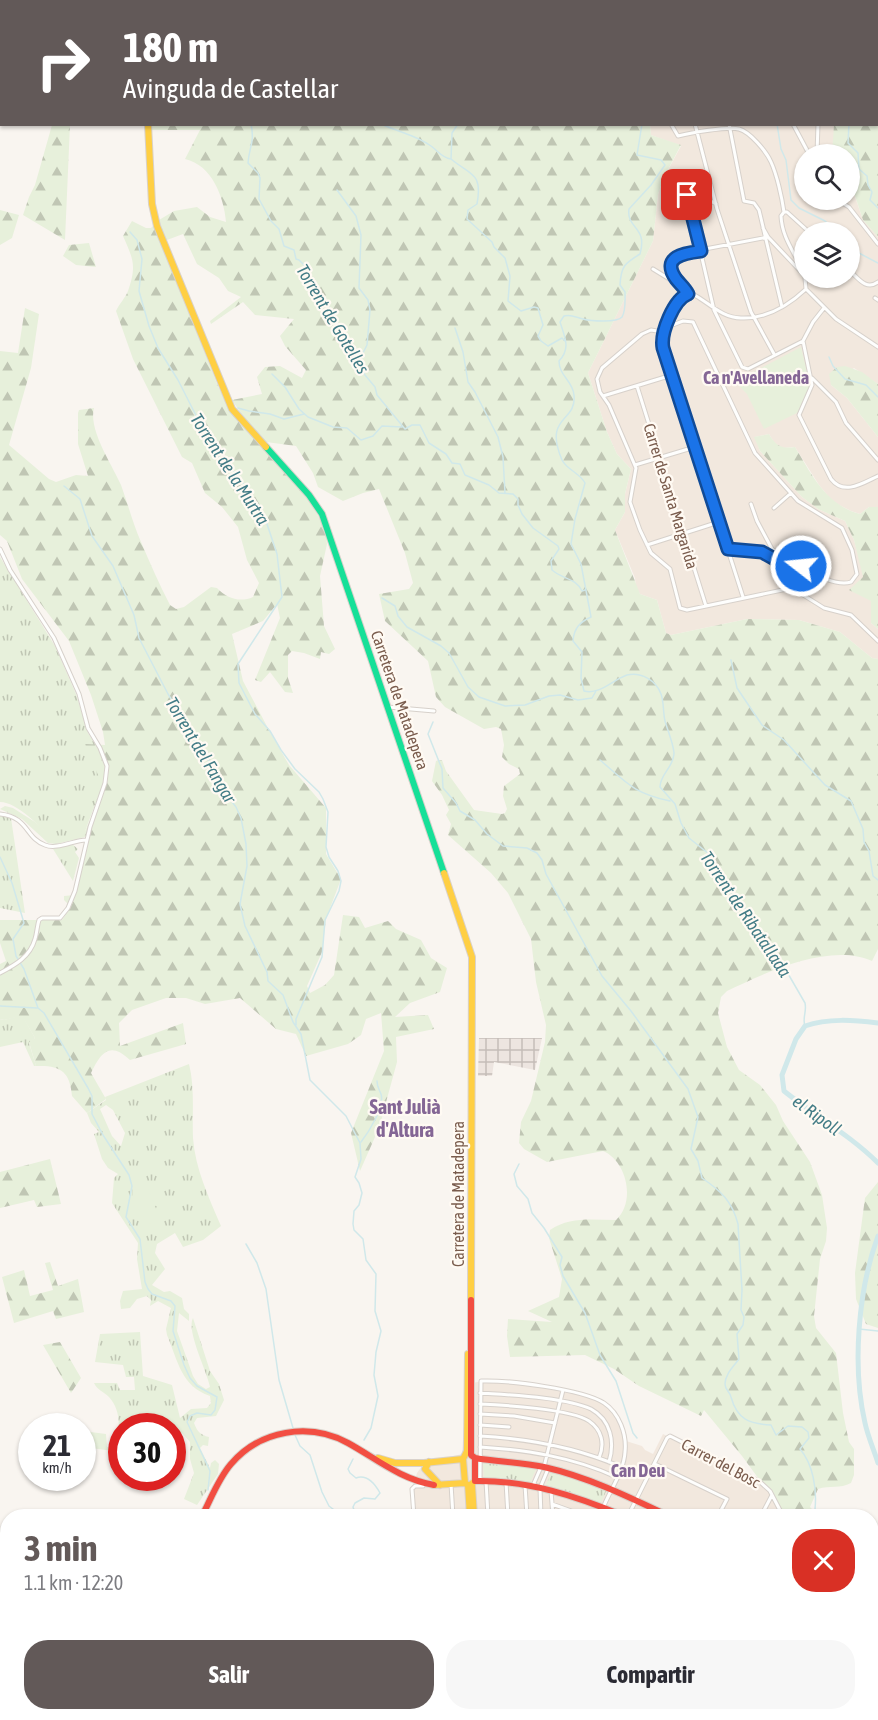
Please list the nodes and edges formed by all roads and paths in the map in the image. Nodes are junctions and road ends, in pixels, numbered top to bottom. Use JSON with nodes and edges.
{"nodes":[{"id":1,"x":148,"y":126,"type":"edge"},
{"id":2,"x":672,"y":126,"type":"edge"},
{"id":3,"x":695,"y":126,"type":"edge"},
{"id":4,"x":729,"y":126,"type":"edge"},
{"id":5,"x":794,"y":126,"type":"edge"},
{"id":6,"x":818,"y":126,"type":"edge"},
{"id":7,"x":697,"y":133,"type":"junction"},
{"id":8,"x":804,"y":144,"type":"edge"},
{"id":9,"x":817,"y":144,"type":"edge"},
{"id":10,"x":673,"y":186,"type":"dead end"},
{"id":11,"x":687,"y":197,"type":"junction"},
{"id":12,"x":716,"y":204,"type":"junction"},
{"id":13,"x":851,"y":210,"type":"edge"},
{"id":14,"x":784,"y":212,"type":"junction"},
{"id":15,"x":798,"y":222,"type":"edge"},
{"id":16,"x":766,"y":238,"type":"junction"},
{"id":17,"x":878,"y":244,"type":"edge"},
{"id":18,"x":729,"y":246,"type":"junction"},
{"id":19,"x":701,"y":251,"type":"junction"},
{"id":20,"x":794,"y":255,"type":"edge"},
{"id":21,"x":794,"y":266,"type":"edge"},
{"id":22,"x":653,"y":269,"type":"dead end"},
{"id":23,"x":860,"y":280,"type":"edge"},
{"id":24,"x":878,"y":282,"type":"edge"},
{"id":25,"x":681,"y":285,"type":"junction"},
{"id":26,"x":806,"y":289,"type":"joint"},
{"id":27,"x":688,"y":294,"type":"junction"},
{"id":28,"x":714,"y":308,"type":"junction"},
{"id":29,"x":782,"y":308,"type":"junction"},
{"id":30,"x":824,"y":308,"type":"junction"},
{"id":31,"x":754,"y":317,"type":"junction"},
{"id":32,"x":664,"y":330,"type":"junction"},
{"id":33,"x":803,"y":341,"type":"junction"},
{"id":34,"x":878,"y":347,"type":"edge"},
{"id":35,"x":774,"y":354,"type":"junction"},
{"id":36,"x":672,"y":375,"type":"junction"},
{"id":37,"x":814,"y":384,"type":"junction"},
{"id":38,"x":637,"y":386,"type":"junction"},
{"id":39,"x":603,"y":396,"type":"junction"},
{"id":40,"x":695,"y":447,"type":"junction"},
{"id":41,"x":659,"y":458,"type":"junction"},
{"id":42,"x":878,"y":459,"type":"edge"},
{"id":43,"x":635,"y":465,"type":"junction"},
{"id":44,"x":878,"y":476,"type":"edge"},
{"id":45,"x":791,"y":493,"type":"junction"},
{"id":46,"x":751,"y":504,"type":"dead end"},
{"id":47,"x":774,"y":508,"type":"dead end"},
{"id":48,"x":719,"y":522,"type":"junction"},
{"id":49,"x":683,"y":533,"type":"junction"},
{"id":50,"x":646,"y":545,"type":"junction"},
{"id":51,"x":0,"y":549,"type":"edge"},
{"id":52,"x":728,"y":549,"type":"junction"},
{"id":53,"x":786,"y":559,"type":"junction"},
{"id":54,"x":743,"y":597,"type":"junction"},
{"id":55,"x":706,"y":606,"type":"junction"},
{"id":56,"x":878,"y":641,"type":"edge"},
{"id":57,"x":388,"y":707,"type":"junction"},
{"id":58,"x":434,"y":711,"type":"dead end"},
{"id":59,"x":0,"y":814,"type":"edge"},
{"id":60,"x":86,"y":840,"type":"junction"},
{"id":61,"x":0,"y":973,"type":"edge"},
{"id":62,"x":563,"y":1390,"type":"junction"},
{"id":63,"x":480,"y":1393,"type":"junction"},
{"id":64,"x":560,"y":1402,"type":"junction"},
{"id":65,"x":480,"y":1404,"type":"junction"},
{"id":66,"x":558,"y":1413,"type":"junction"},
{"id":67,"x":480,"y":1414,"type":"junction"},
{"id":68,"x":555,"y":1423,"type":"junction"},
{"id":69,"x":480,"y":1425,"type":"junction"},
{"id":70,"x":509,"y":1427,"type":"dead end"},
{"id":71,"x":296,"y":1430,"type":"junction"},
{"id":72,"x":283,"y":1432,"type":"junction"},
{"id":73,"x":480,"y":1436,"type":"junction"},
{"id":74,"x":550,"y":1443,"type":"junction"},
{"id":75,"x":480,"y":1447,"type":"junction"},
{"id":76,"x":547,"y":1455,"type":"junction"},
{"id":77,"x":471,"y":1457,"type":"junction"},
{"id":78,"x":599,"y":1458,"type":"junction"},
{"id":79,"x":426,"y":1462,"type":"junction"},
{"id":80,"x":609,"y":1462,"type":"junction"},
{"id":81,"x":655,"y":1464,"type":"junction"},
{"id":82,"x":621,"y":1467,"type":"junction"},
{"id":83,"x":544,"y":1468,"type":"junction"},
{"id":84,"x":616,"y":1478,"type":"junction"},
{"id":85,"x":506,"y":1482,"type":"junction"},
{"id":86,"x":474,"y":1483,"type":"junction"},
{"id":87,"x":451,"y":1484,"type":"junction"},
{"id":88,"x":437,"y":1485,"type":"junction"},
{"id":89,"x":525,"y":1485,"type":"junction"},
{"id":90,"x":537,"y":1488,"type":"junction"},
{"id":91,"x":611,"y":1489,"type":"junction"},
{"id":92,"x":551,"y":1491,"type":"junction"},
{"id":93,"x":772,"y":1495,"type":"junction"},
{"id":94,"x":636,"y":1500,"type":"junction"},
{"id":95,"x":552,"y":1504,"type":"junction"},
{"id":96,"x":603,"y":1508,"type":"joint"},
{"id":97,"x":200,"y":1509,"type":"edge"},
{"id":98,"x":206,"y":1509,"type":"edge"},
{"id":99,"x":414,"y":1509,"type":"edge"},
{"id":100,"x":453,"y":1509,"type":"edge"},
{"id":101,"x":472,"y":1509,"type":"edge"},
{"id":102,"x":485,"y":1509,"type":"edge"},
{"id":103,"x":508,"y":1509,"type":"edge"},
{"id":104,"x":527,"y":1509,"type":"edge"},
{"id":105,"x":540,"y":1509,"type":"edge"},
{"id":106,"x":553,"y":1509,"type":"edge"},
{"id":107,"x":566,"y":1509,"type":"edge"},
{"id":108,"x":632,"y":1509,"type":"edge"},
{"id":109,"x":655,"y":1509,"type":"edge"},
{"id":110,"x":722,"y":1509,"type":"edge"},
{"id":111,"x":765,"y":1509,"type":"edge"},
{"id":112,"x":779,"y":1509,"type":"edge"}],
"edges":[{"from":1,"to":57,"type":"main road","name":"Carretera de Matadepera"},
{"from":2,"to":7,"type":"street"},
{"from":3,"to":7,"type":"street"},
{"from":4,"to":7,"type":"street"},
{"from":4,"to":14,"type":"street"},
{"from":4,"to":16,"type":"street"},
{"from":5,"to":8,"type":"street"},
{"from":6,"to":9,"type":"street"},
{"from":7,"to":12,"type":"street"},
{"from":10,"to":11,"type":"street"},
{"from":11,"to":12,"type":"street"},
{"from":11,"to":19,"type":"street"},
{"from":12,"to":18,"type":"street"},
{"from":13,"to":17,"type":"street"},
{"from":14,"to":15,"type":"street"},
{"from":14,"to":20,"type":"street"},
{"from":16,"to":18,"type":"street"},
{"from":16,"to":21,"type":"street"},
{"from":16,"to":29,"type":"street"},
{"from":18,"to":19,"type":"street"},
{"from":18,"to":31,"type":"street"},
{"from":19,"to":25,"type":"street"},
{"from":19,"to":28,"type":"street"},
{"from":22,"to":25,"type":"street"},
{"from":23,"to":24,"type":"street"},
{"from":25,"to":27,"type":"street"},
{"from":26,"to":29,"type":"street"},
{"from":26,"to":30,"type":"street"},
{"from":27,"to":28,"type":"street"},
{"from":27,"to":32,"type":"street"},
{"from":28,"to":31,"type":"street"},
{"from":28,"to":35,"type":"street"},
{"from":29,"to":31,"type":"street"},
{"from":30,"to":33,"type":"street"},
{"from":30,"to":34,"type":"street"},
{"from":31,"to":35,"type":"street"},
{"from":32,"to":36,"type":"street"},
{"from":32,"to":39,"type":"street"},
{"from":32,"to":45,"type":"street"},
{"from":33,"to":35,"type":"street"},
{"from":33,"to":37,"type":"street"},
{"from":36,"to":38,"type":"street"},
{"from":36,"to":40,"type":"street"},
{"from":37,"to":42,"type":"street"},
{"from":37,"to":44,"type":"street"},
{"from":38,"to":39,"type":"street"},
{"from":38,"to":41,"type":"street","name":"Carrer de Santa Margarida"},
{"from":39,"to":43,"type":"street"},
{"from":40,"to":41,"type":"street"},
{"from":40,"to":48,"type":"street"},
{"from":41,"to":43,"type":"street"},
{"from":41,"to":49,"type":"street","name":"Carrer de Santa Margarida"},
{"from":43,"to":50,"type":"street"},
{"from":45,"to":47,"type":"street"},
{"from":45,"to":53,"type":"street"},
{"from":46,"to":53,"type":"street"},
{"from":48,"to":49,"type":"street"},
{"from":48,"to":52,"type":"street"},
{"from":49,"to":50,"type":"street"},
{"from":49,"to":55,"type":"street","name":"Carrer de Santa Margarida"},
{"from":50,"to":55,"type":"street"},
{"from":51,"to":60,"type":"street"},
{"from":52,"to":53,"type":"street"},
{"from":52,"to":54,"type":"street"},
{"from":54,"to":55,"type":"street"},
{"from":54,"to":56,"type":"street"},
{"from":57,"to":58,"type":"street"},
{"from":57,"to":77,"type":"main road","name":"Carretera de Matadepera"},
{"from":59,"to":60,"type":"street"},
{"from":60,"to":61,"type":"street"},
{"from":62,"to":63,"type":"street"},
{"from":62,"to":64,"type":"street"},
{"from":62,"to":82,"type":"street"},
{"from":63,"to":64,"type":"street"},
{"from":63,"to":65,"type":"street"},
{"from":64,"to":66,"type":"street"},
{"from":64,"to":80,"type":"street"},
{"from":65,"to":66,"type":"street"},
{"from":65,"to":67,"type":"street"},
{"from":66,"to":68,"type":"street"},
{"from":66,"to":78,"type":"street"},
{"from":67,"to":68,"type":"street"},
{"from":67,"to":69,"type":"street"},
{"from":68,"to":74,"type":"street"},
{"from":69,"to":70,"type":"street"},
{"from":69,"to":73,"type":"street"},
{"from":71,"to":72,"type":"main road"},
{"from":71,"to":79,"type":"main road"},
{"from":71,"to":88,"type":"main road"},
{"from":72,"to":97,"type":"main road"},
{"from":72,"to":98,"type":"main road"},
{"from":73,"to":74,"type":"street"},
{"from":73,"to":75,"type":"street"},
{"from":74,"to":76,"type":"street"},
{"from":74,"to":78,"type":"street"},
{"from":75,"to":76,"type":"street"},
{"from":75,"to":77,"type":"street"},
{"from":76,"to":83,"type":"street"},
{"from":76,"to":84,"type":"street"},
{"from":77,"to":79,"type":"main road"},
{"from":77,"to":83,"type":"main road"},
{"from":77,"to":86,"type":"main road"},
{"from":77,"to":86,"type":"main road"},
{"from":78,"to":80,"type":"street"},
{"from":79,"to":88,"type":"main road"},
{"from":80,"to":82,"type":"street"},
{"from":81,"to":93,"type":"street","name":"Carrer del Bosc"},
{"from":81,"to":94,"type":"street"},
{"from":81,"to":110,"type":"street"},
{"from":82,"to":84,"type":"street"},
{"from":83,"to":90,"type":"street"},
{"from":83,"to":90,"type":"street"},
{"from":83,"to":91,"type":"main road"},
{"from":84,"to":91,"type":"street"},
{"from":85,"to":86,"type":"main road"},
{"from":85,"to":89,"type":"main road"},
{"from":85,"to":103,"type":"street"},
{"from":86,"to":87,"type":"main road"},
{"from":86,"to":101,"type":"main road"},
{"from":86,"to":102,"type":"street"},
{"from":87,"to":88,"type":"main road"},
{"from":87,"to":100,"type":"street"},
{"from":88,"to":99,"type":"street"},
{"from":89,"to":90,"type":"main road"},
{"from":89,"to":104,"type":"street"},
{"from":90,"to":92,"type":"main road"},
{"from":90,"to":105,"type":"street"},
{"from":91,"to":94,"type":"main road"},
{"from":91,"to":96,"type":"street"},
{"from":92,"to":95,"type":"street"},
{"from":92,"to":96,"type":"main road"},
{"from":93,"to":111,"type":"street"},
{"from":93,"to":112,"type":"street"},
{"from":94,"to":108,"type":"street"},
{"from":94,"to":109,"type":"main road"},
{"from":95,"to":106,"type":"street"},
{"from":95,"to":107,"type":"street"}]}
